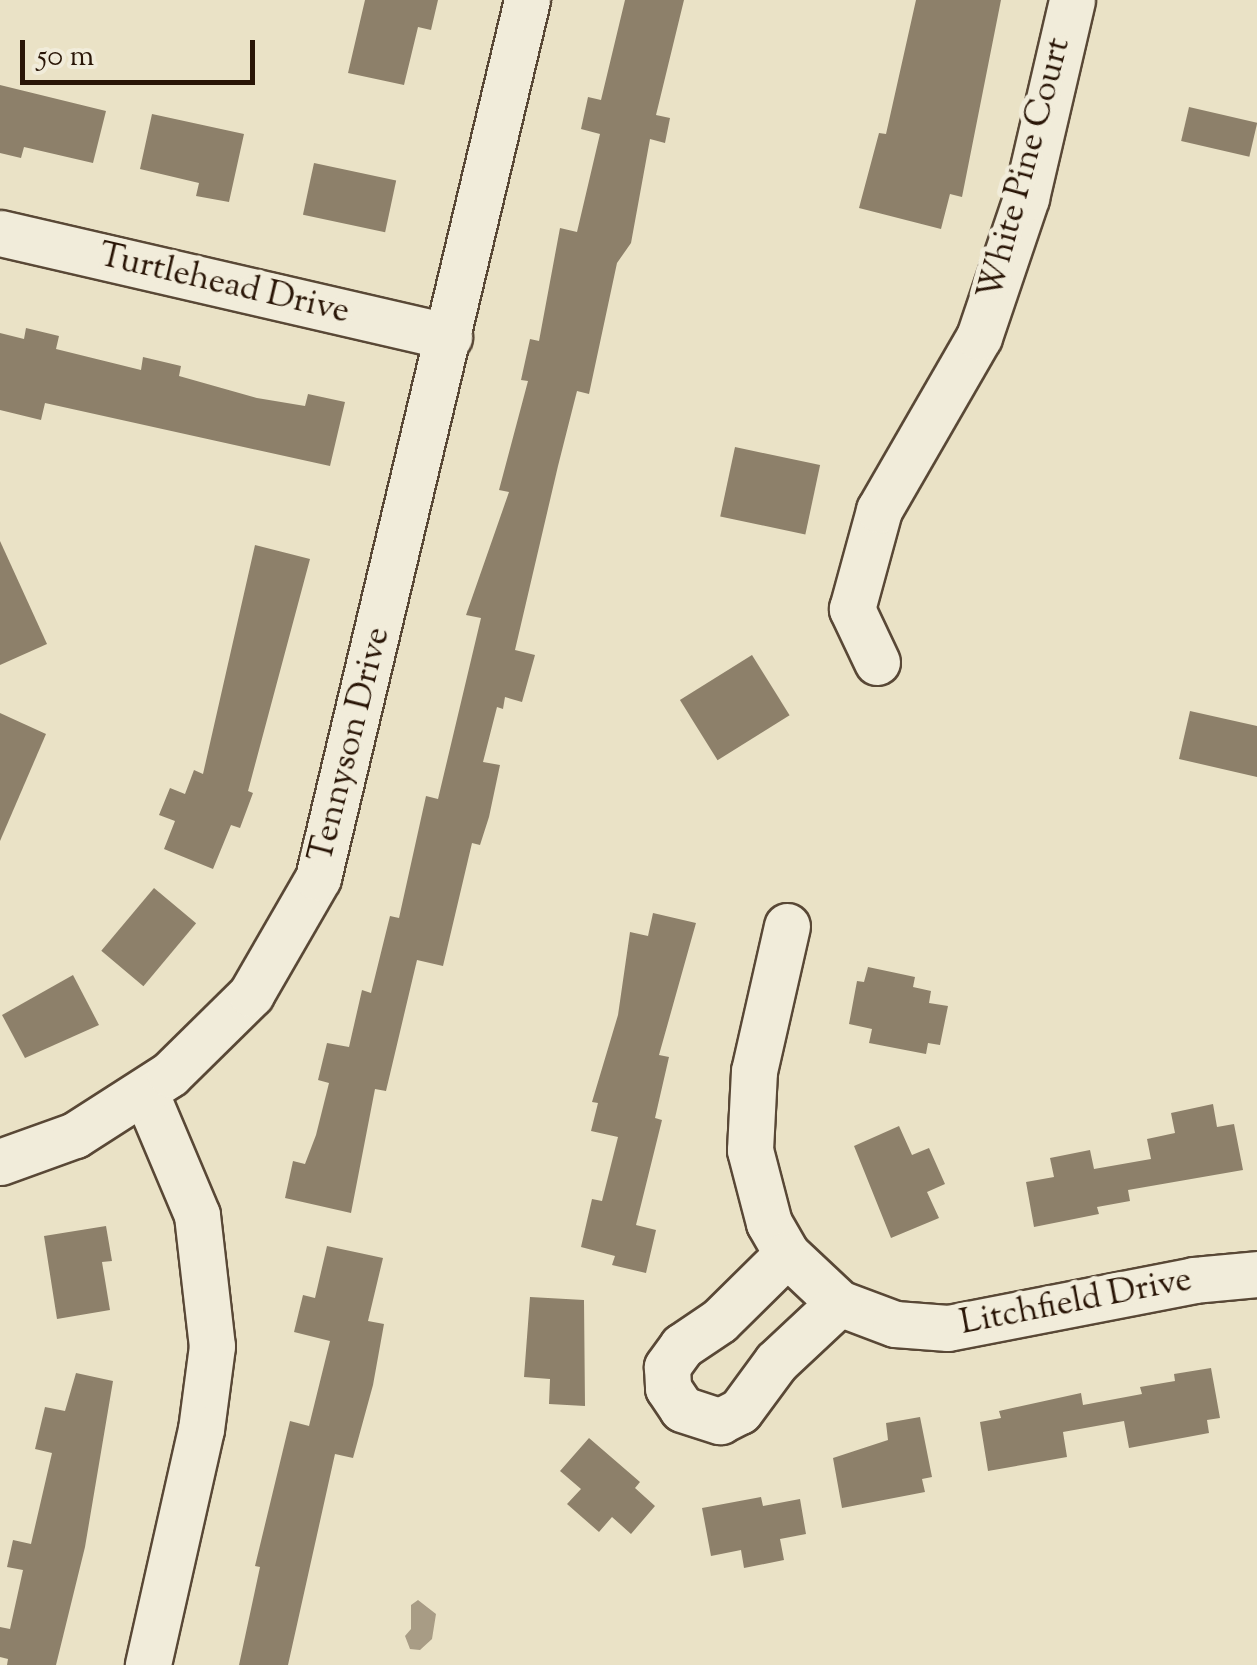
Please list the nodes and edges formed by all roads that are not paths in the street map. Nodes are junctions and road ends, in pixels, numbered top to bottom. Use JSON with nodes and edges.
{"nodes":[{"id":1,"x":528,"y":0,"type":"edge"},
{"id":2,"x":1072,"y":0,"type":"edge"},
{"id":3,"x":0,"y":233,"type":"edge"},
{"id":4,"x":449,"y":337,"type":"junction"},
{"id":5,"x":877,"y":662,"type":"dead end"},
{"id":6,"x":787,"y":926,"type":"dead end"},
{"id":7,"x":146,"y":1094,"type":"junction"},
{"id":8,"x":0,"y":1162,"type":"edge"},
{"id":9,"x":787,"y":1254,"type":"junction"},
{"id":10,"x":1257,"y":1274,"type":"edge"},
{"id":11,"x":839,"y":1304,"type":"junction"},
{"id":12,"x":148,"y":1665,"type":"edge"}],
"edges":[{"from":1,"to":4,"type":"street","name":"Tennyson Drive"},
{"from":2,"to":5,"type":"street","name":"White Pine Court"},
{"from":3,"to":4,"type":"street","name":"Turtlehead Drive"},
{"from":4,"to":7,"type":"street","name":"Tennyson Drive"},
{"from":6,"to":9,"type":"street","name":"Litchfield Drive"},
{"from":7,"to":8,"type":"street","name":"Tennyson Drive"},
{"from":7,"to":12,"type":"street"},
{"from":9,"to":11,"type":"street","name":"Litchfield Drive"},
{"from":9,"to":11,"type":"street"},
{"from":10,"to":11,"type":"street","name":"Litchfield Drive"}]}
